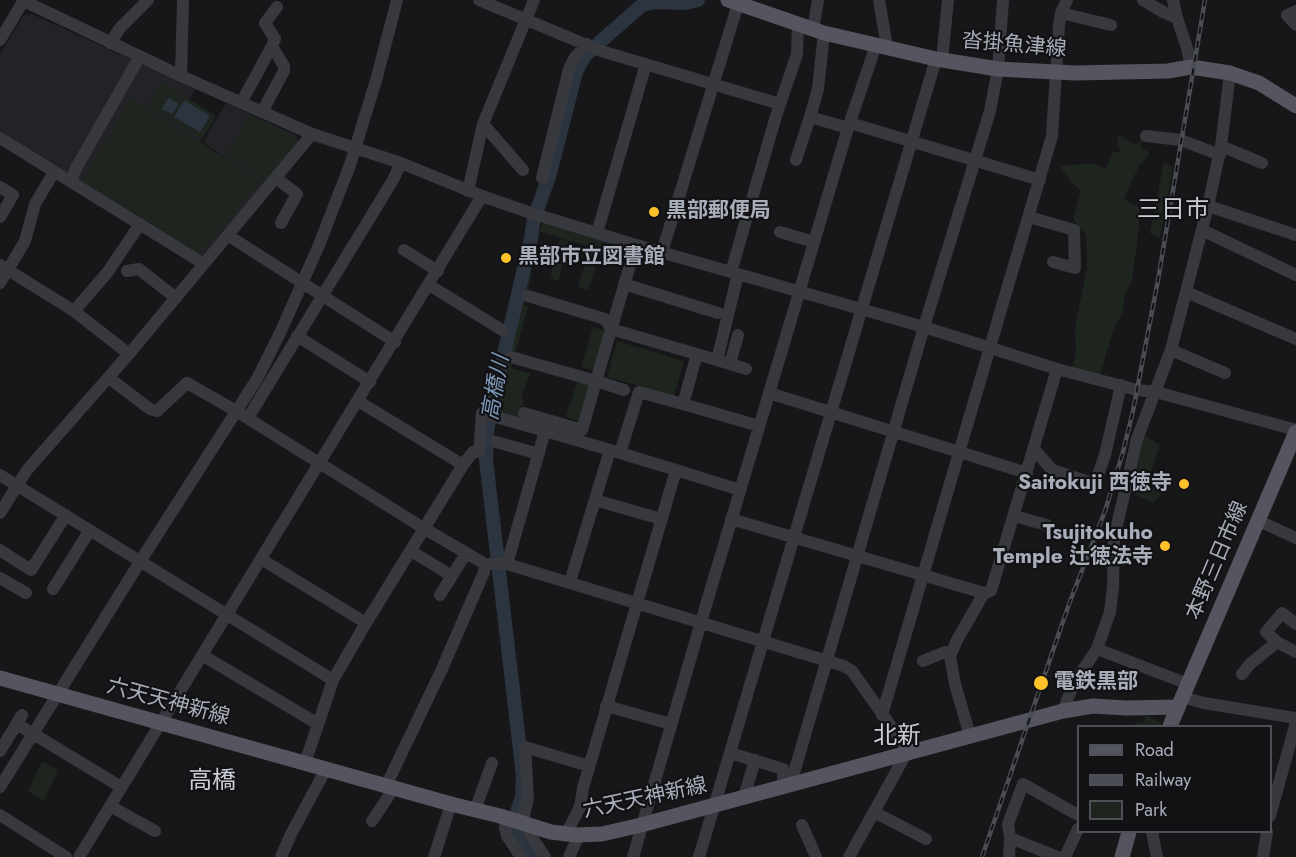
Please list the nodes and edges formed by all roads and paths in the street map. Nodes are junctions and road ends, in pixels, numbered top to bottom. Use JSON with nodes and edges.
{"nodes":[{"id":1,"x":23,"y":0,"type":"edge"},
{"id":2,"x":148,"y":0,"type":"edge"},
{"id":3,"x":183,"y":0,"type":"edge"},
{"id":4,"x":397,"y":0,"type":"edge"},
{"id":5,"x":479,"y":0,"type":"edge"},
{"id":6,"x":534,"y":0,"type":"edge"},
{"id":7,"x":818,"y":0,"type":"edge"},
{"id":8,"x":879,"y":0,"type":"edge"},
{"id":9,"x":948,"y":0,"type":"edge"},
{"id":10,"x":1003,"y":0,"type":"edge"},
{"id":11,"x":1067,"y":0,"type":"edge"},
{"id":12,"x":1143,"y":0,"type":"edge"},
{"id":13,"x":1173,"y":0,"type":"edge"},
{"id":14,"x":1292,"y":0,"type":"edge"},
{"id":15,"x":733,"y":2,"type":"edge"},
{"id":16,"x":1296,"y":6,"type":"edge"},
{"id":17,"x":277,"y":7,"type":"dead end"},
{"id":18,"x":1296,"y":11,"type":"edge"},
{"id":19,"x":1061,"y":13,"type":"junction"},
{"id":20,"x":1178,"y":18,"type":"junction"},
{"id":21,"x":526,"y":19,"type":"junction"},
{"id":22,"x":798,"y":24,"type":"junction"},
{"id":23,"x":1111,"y":25,"type":"dead end"},
{"id":24,"x":1296,"y":25,"type":"edge"},
{"id":25,"x":819,"y":31,"type":"junction"},
{"id":26,"x":0,"y":40,"type":"edge"},
{"id":27,"x":110,"y":43,"type":"junction"},
{"id":28,"x":587,"y":44,"type":"junction"},
{"id":29,"x":272,"y":46,"type":"junction"},
{"id":30,"x":881,"y":46,"type":"junction"},
{"id":31,"x":140,"y":57,"type":"junction"},
{"id":32,"x":939,"y":59,"type":"junction"},
{"id":33,"x":646,"y":64,"type":"junction"},
{"id":34,"x":1191,"y":68,"type":"junction"},
{"id":35,"x":998,"y":69,"type":"junction"},
{"id":36,"x":1056,"y":72,"type":"junction"},
{"id":37,"x":1230,"y":73,"type":"junction"},
{"id":38,"x":181,"y":76,"type":"junction"},
{"id":39,"x":714,"y":84,"type":"junction"},
{"id":40,"x":241,"y":103,"type":"junction"},
{"id":41,"x":780,"y":104,"type":"junction"},
{"id":42,"x":1296,"y":106,"type":"edge"},
{"id":43,"x":262,"y":112,"type":"junction"},
{"id":44,"x":810,"y":117,"type":"junction"},
{"id":45,"x":483,"y":124,"type":"junction"},
{"id":46,"x":849,"y":126,"type":"junction"},
{"id":47,"x":312,"y":134,"type":"junction"},
{"id":48,"x":1146,"y":136,"type":"dead end"},
{"id":49,"x":0,"y":138,"type":"edge"},
{"id":50,"x":912,"y":140,"type":"junction"},
{"id":51,"x":355,"y":148,"type":"junction"},
{"id":52,"x":1221,"y":150,"type":"junction"},
{"id":53,"x":796,"y":160,"type":"dead end"},
{"id":54,"x":974,"y":161,"type":"junction"},
{"id":55,"x":401,"y":163,"type":"junction"},
{"id":56,"x":1262,"y":163,"type":"dead end"},
{"id":57,"x":523,"y":170,"type":"dead end"},
{"id":58,"x":54,"y":172,"type":"junction"},
{"id":59,"x":276,"y":178,"type":"junction"},
{"id":60,"x":542,"y":178,"type":"dead end"},
{"id":61,"x":1040,"y":180,"type":"junction"},
{"id":62,"x":71,"y":182,"type":"junction"},
{"id":63,"x":0,"y":187,"type":"edge"},
{"id":64,"x":468,"y":190,"type":"junction"},
{"id":65,"x":482,"y":196,"type":"junction"},
{"id":66,"x":1208,"y":206,"type":"junction"},
{"id":67,"x":0,"y":217,"type":"edge"},
{"id":68,"x":1029,"y":217,"type":"junction"},
{"id":69,"x":281,"y":223,"type":"dead end"},
{"id":70,"x":140,"y":224,"type":"junction"},
{"id":71,"x":1202,"y":230,"type":"junction"},
{"id":72,"x":780,"y":232,"type":"dead end"},
{"id":73,"x":597,"y":233,"type":"junction"},
{"id":74,"x":1296,"y":235,"type":"edge"},
{"id":75,"x":229,"y":236,"type":"junction"},
{"id":76,"x":814,"y":242,"type":"junction"},
{"id":77,"x":636,"y":245,"type":"junction"},
{"id":78,"x":404,"y":250,"type":"dead end"},
{"id":79,"x":662,"y":252,"type":"junction"},
{"id":80,"x":1053,"y":262,"type":"dead end"},
{"id":81,"x":204,"y":264,"type":"junction"},
{"id":82,"x":4,"y":267,"type":"edge"},
{"id":83,"x":127,"y":271,"type":"dead end"},
{"id":84,"x":438,"y":271,"type":"junction"},
{"id":85,"x":735,"y":273,"type":"junction"},
{"id":86,"x":1296,"y":275,"type":"edge"},
{"id":87,"x":0,"y":283,"type":"edge"},
{"id":88,"x":303,"y":284,"type":"junction"},
{"id":89,"x":429,"y":285,"type":"junction"},
{"id":90,"x":624,"y":285,"type":"junction"},
{"id":91,"x":799,"y":292,"type":"junction"},
{"id":92,"x":1186,"y":292,"type":"junction"},
{"id":93,"x":321,"y":296,"type":"junction"},
{"id":94,"x":528,"y":296,"type":"dead end"},
{"id":95,"x":176,"y":298,"type":"junction"},
{"id":96,"x":74,"y":310,"type":"junction"},
{"id":97,"x":862,"y":310,"type":"junction"},
{"id":98,"x":718,"y":313,"type":"dead end"},
{"id":99,"x":924,"y":327,"type":"junction"},
{"id":100,"x":611,"y":329,"type":"junction"},
{"id":101,"x":502,"y":330,"type":"dead end"},
{"id":102,"x":738,"y":335,"type":"dead end"},
{"id":103,"x":297,"y":336,"type":"junction"},
{"id":104,"x":1296,"y":339,"type":"edge"},
{"id":105,"x":395,"y":342,"type":"junction"},
{"id":106,"x":991,"y":348,"type":"junction"},
{"id":107,"x":1171,"y":350,"type":"junction"},
{"id":108,"x":129,"y":354,"type":"junction"},
{"id":109,"x":697,"y":354,"type":"junction"},
{"id":110,"x":511,"y":357,"type":"dead end"},
{"id":111,"x":717,"y":360,"type":"junction"},
{"id":112,"x":730,"y":364,"type":"junction"},
{"id":113,"x":746,"y":369,"type":"dead end"},
{"id":114,"x":1057,"y":369,"type":"junction"},
{"id":115,"x":1226,"y":373,"type":"dead end"},
{"id":116,"x":108,"y":378,"type":"junction"},
{"id":117,"x":596,"y":381,"type":"junction"},
{"id":118,"x":370,"y":382,"type":"junction"},
{"id":119,"x":1121,"y":385,"type":"junction"},
{"id":120,"x":624,"y":390,"type":"dead end"},
{"id":121,"x":1156,"y":392,"type":"junction"},
{"id":122,"x":769,"y":393,"type":"junction"},
{"id":123,"x":358,"y":401,"type":"junction"},
{"id":124,"x":683,"y":404,"type":"junction"},
{"id":125,"x":236,"y":411,"type":"junction"},
{"id":126,"x":524,"y":412,"type":"dead end"},
{"id":127,"x":831,"y":413,"type":"junction"},
{"id":128,"x":248,"y":418,"type":"junction"},
{"id":129,"x":759,"y":426,"type":"junction"},
{"id":130,"x":545,"y":431,"type":"junction"},
{"id":131,"x":1296,"y":431,"type":"edge"},
{"id":132,"x":894,"y":432,"type":"junction"},
{"id":133,"x":496,"y":442,"type":"dead end"},
{"id":134,"x":1034,"y":448,"type":"junction"},
{"id":135,"x":615,"y":451,"type":"junction"},
{"id":136,"x":960,"y":452,"type":"junction"},
{"id":137,"x":538,"y":454,"type":"junction"},
{"id":138,"x":320,"y":463,"type":"junction"},
{"id":139,"x":463,"y":465,"type":"junction"},
{"id":140,"x":676,"y":470,"type":"junction"},
{"id":141,"x":1027,"y":473,"type":"junction"},
{"id":142,"x":0,"y":475,"type":"edge"},
{"id":143,"x":16,"y":485,"type":"junction"},
{"id":144,"x":740,"y":490,"type":"junction"},
{"id":145,"x":595,"y":500,"type":"junction"},
{"id":146,"x":0,"y":513,"type":"edge"},
{"id":147,"x":66,"y":515,"type":"junction"},
{"id":148,"x":1014,"y":516,"type":"junction"},
{"id":149,"x":661,"y":519,"type":"junction"},
{"id":150,"x":731,"y":519,"type":"junction"},
{"id":151,"x":1257,"y":520,"type":"junction"},
{"id":152,"x":1047,"y":525,"type":"dead end"},
{"id":153,"x":424,"y":529,"type":"junction"},
{"id":154,"x":90,"y":530,"type":"junction"},
{"id":155,"x":794,"y":537,"type":"junction"},
{"id":156,"x":1296,"y":538,"type":"edge"},
{"id":157,"x":0,"y":550,"type":"edge"},
{"id":158,"x":411,"y":551,"type":"junction"},
{"id":159,"x":466,"y":553,"type":"junction"},
{"id":160,"x":857,"y":555,"type":"junction"},
{"id":161,"x":261,"y":559,"type":"junction"},
{"id":162,"x":141,"y":560,"type":"junction"},
{"id":163,"x":485,"y":564,"type":"junction"},
{"id":164,"x":507,"y":564,"type":"junction"},
{"id":165,"x":924,"y":575,"type":"junction"},
{"id":166,"x":452,"y":576,"type":"junction"},
{"id":167,"x":0,"y":578,"type":"edge"},
{"id":168,"x":570,"y":582,"type":"junction"},
{"id":169,"x":53,"y":589,"type":"dead end"},
{"id":170,"x":26,"y":593,"type":"dead end"},
{"id":171,"x":984,"y":593,"type":"junction"},
{"id":172,"x":441,"y":595,"type":"dead end"},
{"id":173,"x":637,"y":602,"type":"junction"},
{"id":174,"x":227,"y":613,"type":"junction"},
{"id":175,"x":701,"y":622,"type":"junction"},
{"id":176,"x":366,"y":623,"type":"junction"},
{"id":177,"x":1296,"y":624,"type":"edge"},
{"id":178,"x":762,"y":641,"type":"junction"},
{"id":179,"x":1277,"y":642,"type":"junction"},
{"id":180,"x":1097,"y":649,"type":"junction"},
{"id":181,"x":1296,"y":652,"type":"edge"},
{"id":182,"x":202,"y":655,"type":"junction"},
{"id":183,"x":950,"y":656,"type":"junction"},
{"id":184,"x":826,"y":660,"type":"junction"},
{"id":185,"x":923,"y":661,"type":"dead end"},
{"id":186,"x":1242,"y":674,"type":"dead end"},
{"id":187,"x":0,"y":678,"type":"edge"},
{"id":188,"x":333,"y":680,"type":"junction"},
{"id":189,"x":57,"y":695,"type":"junction"},
{"id":190,"x":1183,"y":696,"type":"junction"},
{"id":191,"x":606,"y":706,"type":"junction"},
{"id":192,"x":1062,"y":711,"type":"junction"},
{"id":193,"x":882,"y":715,"type":"junction"},
{"id":194,"x":1296,"y":720,"type":"edge"},
{"id":195,"x":161,"y":722,"type":"junction"},
{"id":196,"x":318,"y":724,"type":"junction"},
{"id":197,"x":671,"y":724,"type":"junction"},
{"id":198,"x":1170,"y":725,"type":"edge"},
{"id":199,"x":33,"y":734,"type":"junction"},
{"id":200,"x":970,"y":736,"type":"junction"},
{"id":201,"x":0,"y":751,"type":"edge"},
{"id":202,"x":907,"y":752,"type":"junction"},
{"id":203,"x":730,"y":753,"type":"junction"},
{"id":204,"x":755,"y":760,"type":"junction"},
{"id":205,"x":305,"y":763,"type":"junction"},
{"id":206,"x":492,"y":763,"type":"dead end"},
{"id":207,"x":589,"y":766,"type":"junction"},
{"id":208,"x":326,"y":770,"type":"junction"},
{"id":209,"x":787,"y":784,"type":"junction"},
{"id":210,"x":0,"y":787,"type":"edge"},
{"id":211,"x":121,"y":787,"type":"junction"},
{"id":212,"x":390,"y":787,"type":"junction"},
{"id":213,"x":744,"y":797,"type":"junction"},
{"id":214,"x":451,"y":804,"type":"junction"},
{"id":215,"x":715,"y":805,"type":"junction"},
{"id":216,"x":110,"y":806,"type":"junction"},
{"id":217,"x":1272,"y":809,"type":"edge"},
{"id":218,"x":475,"y":810,"type":"junction"},
{"id":219,"x":874,"y":812,"type":"junction"},
{"id":220,"x":1077,"y":814,"type":"edge"},
{"id":221,"x":0,"y":815,"type":"edge"},
{"id":222,"x":372,"y":821,"type":"dead end"},
{"id":223,"x":517,"y":821,"type":"junction"},
{"id":224,"x":641,"y":825,"type":"junction"},
{"id":225,"x":802,"y":825,"type":"dead end"},
{"id":226,"x":155,"y":831,"type":"dead end"},
{"id":227,"x":1077,"y":831,"type":"edge"},
{"id":228,"x":1128,"y":833,"type":"edge"},
{"id":229,"x":1152,"y":833,"type":"edge"},
{"id":230,"x":1267,"y":833,"type":"edge"},
{"id":231,"x":566,"y":834,"type":"junction"},
{"id":232,"x":1010,"y":838,"type":"junction"},
{"id":233,"x":926,"y":839,"type":"dead end"},
{"id":234,"x":66,"y":857,"type":"edge"},
{"id":235,"x":79,"y":857,"type":"edge"},
{"id":236,"x":281,"y":857,"type":"edge"},
{"id":237,"x":434,"y":857,"type":"edge"},
{"id":238,"x":521,"y":857,"type":"edge"},
{"id":239,"x":545,"y":857,"type":"edge"},
{"id":240,"x":569,"y":857,"type":"edge"},
{"id":241,"x":633,"y":857,"type":"edge"},
{"id":242,"x":699,"y":857,"type":"edge"},
{"id":243,"x":816,"y":857,"type":"edge"},
{"id":244,"x":849,"y":857,"type":"edge"},
{"id":245,"x":1009,"y":857,"type":"edge"},
{"id":246,"x":1058,"y":857,"type":"edge"},
{"id":247,"x":1065,"y":857,"type":"edge"},
{"id":248,"x":1122,"y":857,"type":"edge"},
{"id":249,"x":1157,"y":857,"type":"edge"},
{"id":250,"x":1263,"y":857,"type":"edge"}],
"edges":[{"from":1,"to":26,"type":"street"},
{"from":1,"to":27,"type":"street"},
{"from":2,"to":27,"type":"street"},
{"from":3,"to":38,"type":"street"},
{"from":4,"to":51,"type":"street"},
{"from":5,"to":21,"type":"street"},
{"from":6,"to":21,"type":"street"},
{"from":7,"to":25,"type":"street"},
{"from":8,"to":30,"type":"street"},
{"from":9,"to":32,"type":"street"},
{"from":10,"to":35,"type":"street"},
{"from":11,"to":19,"type":"street"},
{"from":12,"to":20,"type":"street"},
{"from":13,"to":20,"type":"street"},
{"from":14,"to":16,"type":"street"},
{"from":15,"to":22,"type":"main road","name":"沓掛魚津線"},
{"from":15,"to":39,"type":"street"},
{"from":17,"to":29,"type":"street"},
{"from":18,"to":24,"type":"street"},
{"from":19,"to":23,"type":"street"},
{"from":19,"to":36,"type":"street"},
{"from":20,"to":34,"type":"street"},
{"from":21,"to":28,"type":"street"},
{"from":21,"to":45,"type":"street"},
{"from":22,"to":25,"type":"main road","name":"沓掛魚津線"},
{"from":22,"to":41,"type":"street"},
{"from":25,"to":30,"type":"main road","name":"沓掛魚津線"},
{"from":25,"to":44,"type":"street"},
{"from":27,"to":31,"type":"street"},
{"from":28,"to":33,"type":"street"},
{"from":28,"to":60,"type":"street"},
{"from":29,"to":40,"type":"street"},
{"from":29,"to":43,"type":"street"},
{"from":30,"to":32,"type":"main road","name":"沓掛魚津線"},
{"from":30,"to":46,"type":"street"},
{"from":31,"to":38,"type":"street"},
{"from":31,"to":62,"type":"street"},
{"from":32,"to":35,"type":"main road","name":"沓掛魚津線"},
{"from":32,"to":50,"type":"street"},
{"from":33,"to":39,"type":"street"},
{"from":33,"to":73,"type":"street"},
{"from":34,"to":36,"type":"main road","name":"沓掛魚津線"},
{"from":34,"to":37,"type":"main road","name":"沓掛魚津線"},
{"from":35,"to":36,"type":"main road","name":"沓掛魚津線"},
{"from":35,"to":54,"type":"street"},
{"from":36,"to":61,"type":"street"},
{"from":37,"to":42,"type":"main road","name":"沓掛魚津線"},
{"from":37,"to":52,"type":"street"},
{"from":38,"to":40,"type":"street"},
{"from":39,"to":41,"type":"street"},
{"from":39,"to":79,"type":"street"},
{"from":40,"to":43,"type":"street"},
{"from":41,"to":85,"type":"street"},
{"from":43,"to":47,"type":"street"},
{"from":44,"to":46,"type":"street"},
{"from":44,"to":53,"type":"street"},
{"from":45,"to":57,"type":"street"},
{"from":45,"to":64,"type":"street"},
{"from":46,"to":50,"type":"street"},
{"from":46,"to":76,"type":"street"},
{"from":47,"to":51,"type":"street"},
{"from":47,"to":59,"type":"street"},
{"from":48,"to":52,"type":"street"},
{"from":49,"to":58,"type":"street"},
{"from":50,"to":54,"type":"street"},
{"from":50,"to":97,"type":"street"},
{"from":51,"to":55,"type":"street"},
{"from":51,"to":88,"type":"street"},
{"from":52,"to":56,"type":"street"},
{"from":52,"to":66,"type":"street"},
{"from":54,"to":61,"type":"street"},
{"from":54,"to":99,"type":"street"},
{"from":55,"to":64,"type":"street"},
{"from":55,"to":93,"type":"street"},
{"from":58,"to":62,"type":"street"},
{"from":58,"to":82,"type":"street"},
{"from":59,"to":69,"type":"street"},
{"from":59,"to":75,"type":"street"},
{"from":61,"to":68,"type":"street"},
{"from":62,"to":70,"type":"street"},
{"from":63,"to":67,"type":"street"},
{"from":64,"to":65,"type":"street"},
{"from":65,"to":73,"type":"street"},
{"from":65,"to":84,"type":"street"},
{"from":66,"to":71,"type":"street"},
{"from":66,"to":74,"type":"street"},
{"from":68,"to":80,"type":"street"},
{"from":68,"to":106,"type":"street"},
{"from":70,"to":81,"type":"street"},
{"from":70,"to":96,"type":"street"},
{"from":71,"to":86,"type":"street"},
{"from":71,"to":92,"type":"street"},
{"from":72,"to":76,"type":"street"},
{"from":73,"to":77,"type":"street"},
{"from":75,"to":81,"type":"street"},
{"from":75,"to":88,"type":"street"},
{"from":76,"to":91,"type":"street"},
{"from":77,"to":79,"type":"street"},
{"from":77,"to":90,"type":"street"},
{"from":78,"to":84,"type":"street"},
{"from":79,"to":85,"type":"street"},
{"from":81,"to":95,"type":"street"},
{"from":82,"to":87,"type":"street"},
{"from":82,"to":96,"type":"street"},
{"from":83,"to":95,"type":"street"},
{"from":84,"to":89,"type":"street"},
{"from":85,"to":91,"type":"street"},
{"from":85,"to":111,"type":"street"},
{"from":88,"to":93,"type":"street"},
{"from":88,"to":125,"type":"street"},
{"from":89,"to":101,"type":"street"},
{"from":89,"to":105,"type":"street"},
{"from":90,"to":98,"type":"street"},
{"from":90,"to":100,"type":"street"},
{"from":91,"to":97,"type":"street"},
{"from":91,"to":122,"type":"street"},
{"from":92,"to":104,"type":"street"},
{"from":92,"to":107,"type":"street"},
{"from":93,"to":103,"type":"street"},
{"from":93,"to":105,"type":"street"},
{"from":94,"to":100,"type":"street"},
{"from":95,"to":108,"type":"street"},
{"from":96,"to":108,"type":"street"},
{"from":97,"to":99,"type":"street"},
{"from":97,"to":127,"type":"street"},
{"from":99,"to":106,"type":"street"},
{"from":99,"to":132,"type":"street"},
{"from":100,"to":109,"type":"street"},
{"from":100,"to":117,"type":"street"},
{"from":102,"to":112,"type":"street"},
{"from":103,"to":118,"type":"street"},
{"from":103,"to":128,"type":"street"},
{"from":105,"to":118,"type":"street"},
{"from":106,"to":114,"type":"street"},
{"from":106,"to":136,"type":"street"},
{"from":107,"to":115,"type":"street"},
{"from":107,"to":121,"type":"street"},
{"from":108,"to":116,"type":"street"},
{"from":109,"to":111,"type":"street"},
{"from":109,"to":124,"type":"street"},
{"from":110,"to":117,"type":"street"},
{"from":111,"to":112,"type":"street"},
{"from":112,"to":113,"type":"street"},
{"from":114,"to":119,"type":"street"},
{"from":114,"to":134,"type":"street"},
{"from":116,"to":125,"type":"street"},
{"from":116,"to":143,"type":"street"},
{"from":117,"to":120,"type":"street"},
{"from":117,"to":126,"type":"street"},
{"from":118,"to":123,"type":"street"},
{"from":119,"to":121,"type":"street"},
{"from":119,"to":134,"type":"street"},
{"from":121,"to":131,"type":"street"},
{"from":121,"to":180,"type":"street"},
{"from":122,"to":127,"type":"street"},
{"from":122,"to":129,"type":"street"},
{"from":123,"to":138,"type":"street"},
{"from":123,"to":139,"type":"street"},
{"from":124,"to":129,"type":"street"},
{"from":124,"to":135,"type":"street"},
{"from":125,"to":128,"type":"street"},
{"from":125,"to":162,"type":"street"},
{"from":127,"to":132,"type":"street"},
{"from":127,"to":155,"type":"street"},
{"from":128,"to":138,"type":"street"},
{"from":129,"to":144,"type":"street"},
{"from":130,"to":135,"type":"street"},
{"from":130,"to":137,"type":"street"},
{"from":130,"to":139,"type":"street"},
{"from":131,"to":151,"type":"main road","name":"本野三日市線"},
{"from":132,"to":136,"type":"street"},
{"from":132,"to":160,"type":"street"},
{"from":133,"to":137,"type":"street"},
{"from":134,"to":141,"type":"street"},
{"from":135,"to":140,"type":"street"},
{"from":135,"to":145,"type":"street"},
{"from":136,"to":141,"type":"street"},
{"from":136,"to":165,"type":"street"},
{"from":137,"to":164,"type":"street"},
{"from":138,"to":153,"type":"street"},
{"from":138,"to":161,"type":"street"},
{"from":139,"to":153,"type":"street"},
{"from":140,"to":144,"type":"street"},
{"from":140,"to":149,"type":"street"},
{"from":141,"to":148,"type":"street"},
{"from":142,"to":143,"type":"street"},
{"from":143,"to":146,"type":"street"},
{"from":143,"to":147,"type":"street"},
{"from":144,"to":150,"type":"street"},
{"from":145,"to":149,"type":"street"},
{"from":145,"to":168,"type":"street"},
{"from":147,"to":154,"type":"street"},
{"from":147,"to":157,"type":"street"},
{"from":148,"to":152,"type":"street"},
{"from":148,"to":171,"type":"street"},
{"from":149,"to":173,"type":"street"},
{"from":150,"to":155,"type":"street"},
{"from":150,"to":175,"type":"street"},
{"from":151,"to":156,"type":"street"},
{"from":151,"to":190,"type":"main road","name":"本野三日市線"},
{"from":153,"to":158,"type":"street"},
{"from":153,"to":159,"type":"street"},
{"from":154,"to":162,"type":"street"},
{"from":154,"to":169,"type":"street"},
{"from":155,"to":160,"type":"street"},
{"from":155,"to":178,"type":"street"},
{"from":158,"to":166,"type":"street"},
{"from":158,"to":176,"type":"street"},
{"from":159,"to":163,"type":"street"},
{"from":159,"to":166,"type":"street"},
{"from":160,"to":165,"type":"street"},
{"from":160,"to":184,"type":"street"},
{"from":161,"to":174,"type":"street"},
{"from":161,"to":176,"type":"street"},
{"from":162,"to":174,"type":"street"},
{"from":162,"to":189,"type":"street"},
{"from":163,"to":164,"type":"street"},
{"from":163,"to":212,"type":"street"},
{"from":164,"to":168,"type":"street"},
{"from":165,"to":171,"type":"street"},
{"from":165,"to":193,"type":"street"},
{"from":166,"to":172,"type":"street"},
{"from":167,"to":170,"type":"street"},
{"from":168,"to":173,"type":"street"},
{"from":171,"to":183,"type":"street"},
{"from":173,"to":175,"type":"street"},
{"from":173,"to":191,"type":"street"},
{"from":174,"to":182,"type":"street"},
{"from":174,"to":188,"type":"street"},
{"from":175,"to":178,"type":"street"},
{"from":175,"to":197,"type":"street"},
{"from":176,"to":188,"type":"street"},
{"from":177,"to":179,"type":"street"},
{"from":178,"to":184,"type":"street"},
{"from":178,"to":203,"type":"street"},
{"from":179,"to":181,"type":"street"},
{"from":179,"to":186,"type":"street"},
{"from":180,"to":190,"type":"street"},
{"from":180,"to":192,"type":"street"},
{"from":182,"to":195,"type":"street"},
{"from":182,"to":196,"type":"street"},
{"from":183,"to":185,"type":"street"},
{"from":183,"to":200,"type":"street"},
{"from":184,"to":193,"type":"street"},
{"from":184,"to":209,"type":"street"},
{"from":187,"to":189,"type":"main road","name":"六天天神新線"},
{"from":188,"to":196,"type":"street"},
{"from":189,"to":195,"type":"main road","name":"六天天神新線"},
{"from":189,"to":199,"type":"street"},
{"from":190,"to":192,"type":"main road","name":"六天天神新線"},
{"from":190,"to":194,"type":"street"},
{"from":190,"to":198,"type":"main road"},
{"from":191,"to":197,"type":"street"},
{"from":191,"to":207,"type":"street"},
{"from":192,"to":200,"type":"main road","name":"六天天神新線"},
{"from":193,"to":202,"type":"street"},
{"from":194,"to":217,"type":"street"},
{"from":195,"to":205,"type":"main road","name":"六天天神新線"},
{"from":195,"to":211,"type":"street"},
{"from":196,"to":205,"type":"street"},
{"from":197,"to":224,"type":"street"},
{"from":199,"to":201,"type":"street"},
{"from":199,"to":210,"type":"street"},
{"from":199,"to":211,"type":"street"},
{"from":200,"to":202,"type":"main road","name":"六天天神新線"},
{"from":202,"to":209,"type":"main road","name":"六天天神新線"},
{"from":202,"to":219,"type":"street"},
{"from":203,"to":204,"type":"street"},
{"from":203,"to":215,"type":"street"},
{"from":204,"to":209,"type":"street"},
{"from":204,"to":213,"type":"street"},
{"from":205,"to":208,"type":"main road","name":"六天天神新線"},
{"from":206,"to":218,"type":"street"},
{"from":207,"to":223,"type":"street"},
{"from":207,"to":231,"type":"street"},
{"from":208,"to":212,"type":"main road","name":"六天天神新線"},
{"from":208,"to":236,"type":"street"},
{"from":209,"to":213,"type":"main road","name":"六天天神新線"},
{"from":211,"to":216,"type":"street"},
{"from":212,"to":214,"type":"main road","name":"六天天神新線"},
{"from":212,"to":222,"type":"street"},
{"from":213,"to":215,"type":"main road","name":"六天天神新線"},
{"from":214,"to":218,"type":"main road","name":"六天天神新線"},
{"from":214,"to":237,"type":"street"},
{"from":215,"to":224,"type":"main road","name":"六天天神新線"},
{"from":215,"to":242,"type":"street"},
{"from":216,"to":226,"type":"street"},
{"from":216,"to":235,"type":"street"},
{"from":218,"to":223,"type":"main road","name":"六天天神新線"},
{"from":219,"to":233,"type":"street"},
{"from":219,"to":244,"type":"street"},
{"from":220,"to":232,"type":"street"},
{"from":221,"to":234,"type":"street"},
{"from":223,"to":231,"type":"main road","name":"六天天神新線"},
{"from":223,"to":238,"type":"street"},
{"from":223,"to":239,"type":"street"},
{"from":224,"to":231,"type":"main road","name":"六天天神新線"},
{"from":224,"to":241,"type":"street"},
{"from":225,"to":243,"type":"street"},
{"from":227,"to":247,"type":"street"},
{"from":228,"to":248,"type":"main road"},
{"from":229,"to":249,"type":"street"},
{"from":230,"to":250,"type":"street"},
{"from":231,"to":240,"type":"street"},
{"from":232,"to":245,"type":"street"},
{"from":232,"to":246,"type":"street"}]}
